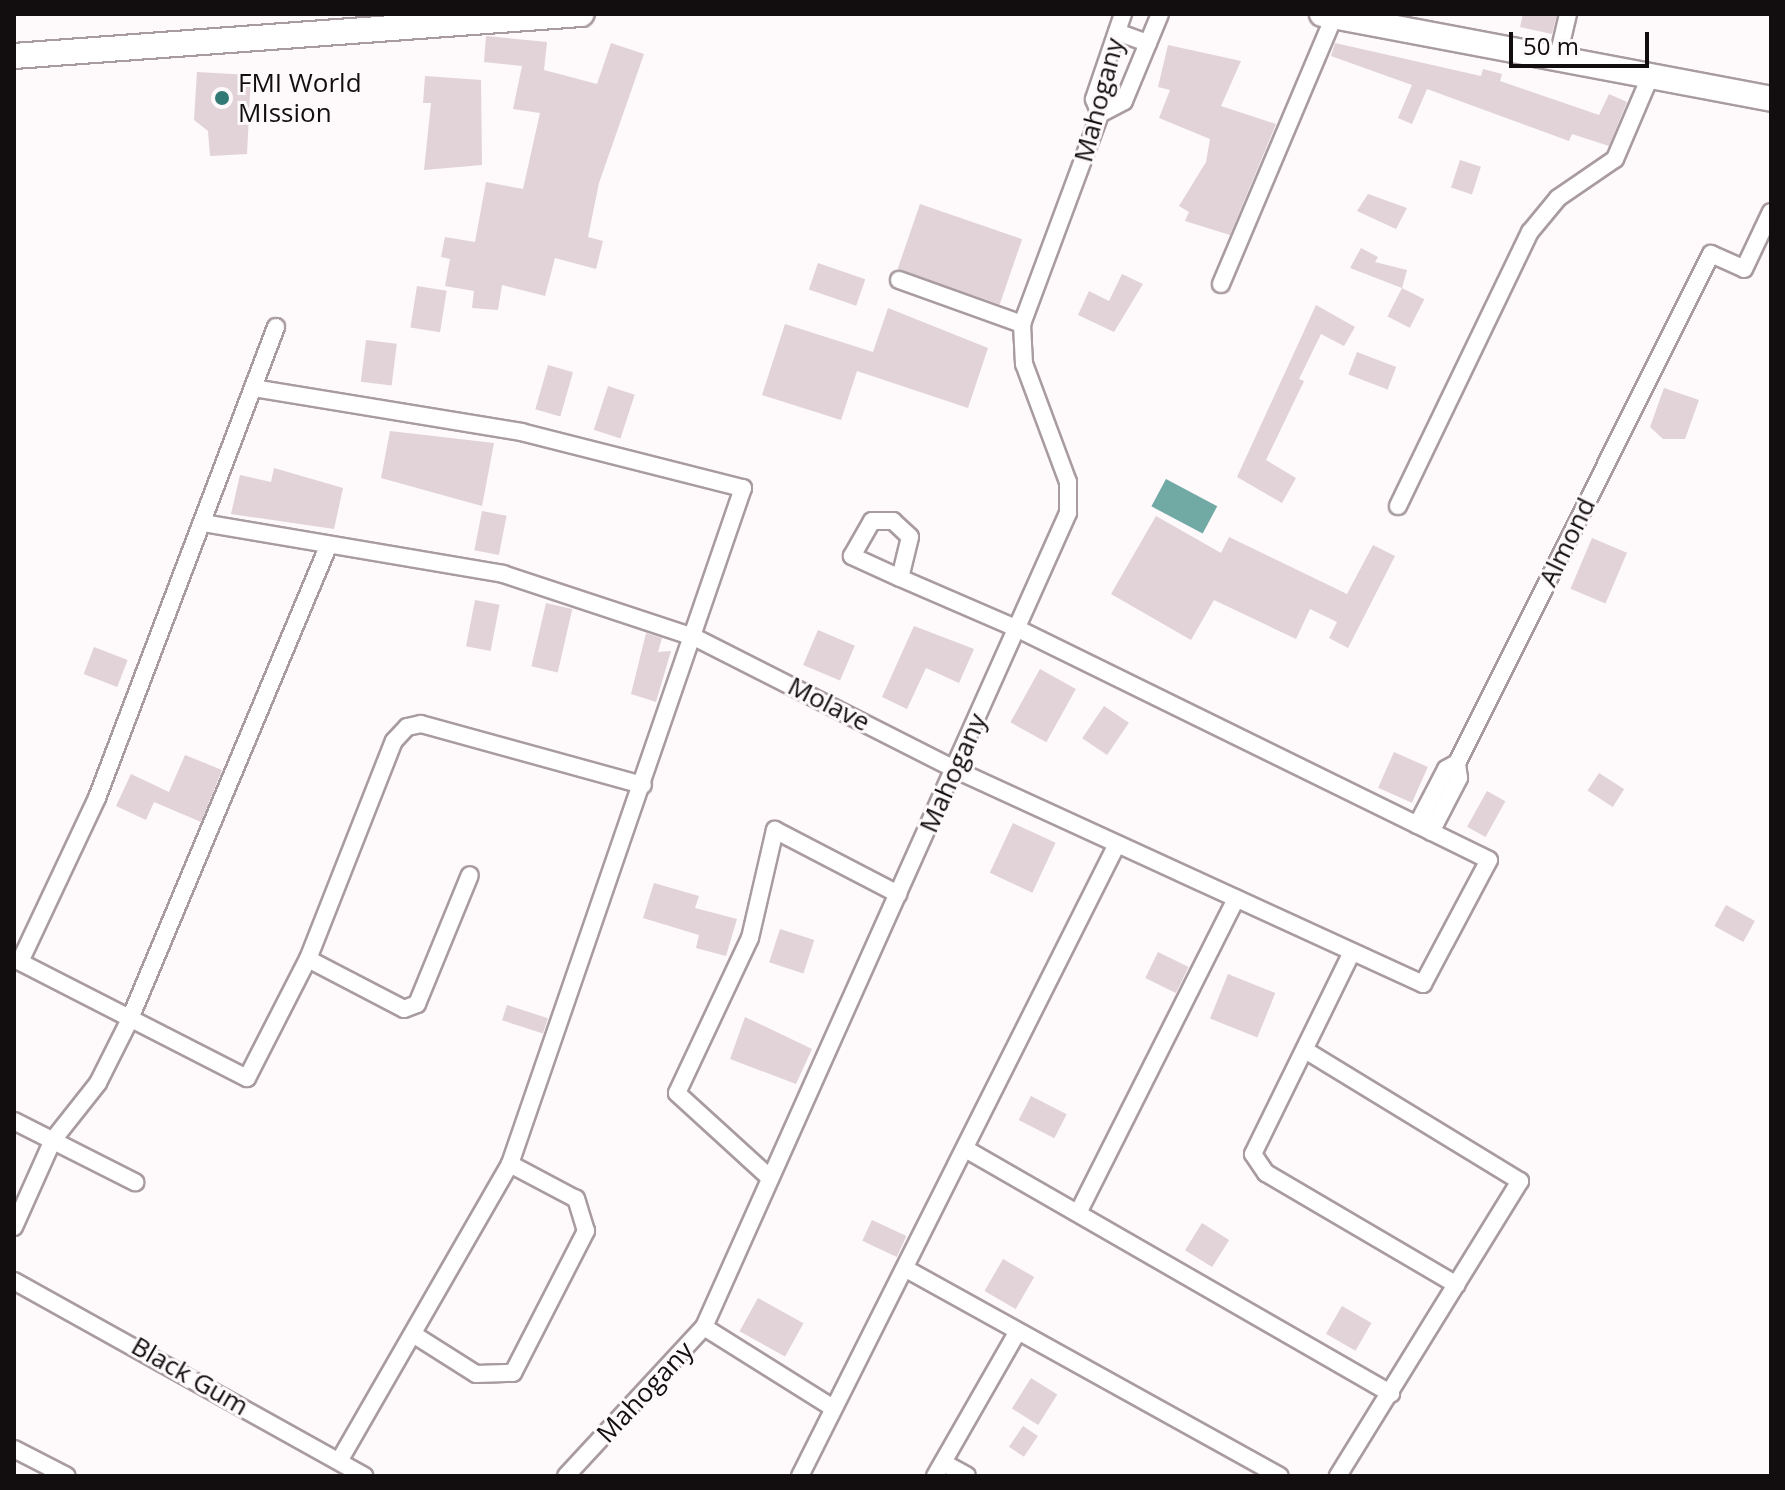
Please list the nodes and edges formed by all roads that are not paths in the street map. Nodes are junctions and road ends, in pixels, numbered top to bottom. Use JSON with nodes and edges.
{"nodes":[{"id":1,"x":581,"y":14,"type":"edge"},
{"id":2,"x":1123,"y":14,"type":"edge"},
{"id":3,"x":1160,"y":14,"type":"edge"},
{"id":4,"x":1568,"y":14,"type":"edge"},
{"id":5,"x":1328,"y":15,"type":"edge"},
{"id":6,"x":1117,"y":32,"type":"junction"},
{"id":7,"x":1148,"y":43,"type":"junction"},
{"id":8,"x":14,"y":56,"type":"edge"},
{"id":9,"x":1557,"y":61,"type":"junction"},
{"id":10,"x":1650,"y":77,"type":"junction"},
{"id":11,"x":1771,"y":99,"type":"edge"},
{"id":12,"x":1100,"y":114,"type":"junction"},
{"id":13,"x":1771,"y":212,"type":"edge"},
{"id":14,"x":899,"y":280,"type":"dead end"},
{"id":15,"x":1221,"y":284,"type":"dead end"},
{"id":16,"x":1022,"y":324,"type":"junction"},
{"id":17,"x":276,"y":327,"type":"dead end"},
{"id":18,"x":253,"y":388,"type":"junction"},
{"id":19,"x":1398,"y":506,"type":"dead end"},
{"id":20,"x":203,"y":523,"type":"junction"},
{"id":21,"x":327,"y":549,"type":"junction"},
{"id":22,"x":900,"y":578,"type":"dead end"},
{"id":23,"x":1018,"y":629,"type":"junction"},
{"id":24,"x":694,"y":637,"type":"junction"},
{"id":25,"x":954,"y":769,"type":"junction"},
{"id":26,"x":643,"y":785,"type":"junction"},
{"id":27,"x":1424,"y":828,"type":"junction"},
{"id":28,"x":1117,"y":844,"type":"junction"},
{"id":29,"x":470,"y":875,"type":"dead end"},
{"id":30,"x":898,"y":894,"type":"junction"},
{"id":31,"x":1236,"y":899,"type":"junction"},
{"id":32,"x":1352,"y":952,"type":"junction"},
{"id":33,"x":308,"y":959,"type":"junction"},
{"id":34,"x":129,"y":1021,"type":"junction"},
{"id":35,"x":1305,"y":1050,"type":"junction"},
{"id":36,"x":14,"y":1121,"type":"edge"},
{"id":37,"x":53,"y":1140,"type":"junction"},
{"id":38,"x":969,"y":1151,"type":"junction"},
{"id":39,"x":510,"y":1164,"type":"junction"},
{"id":40,"x":770,"y":1178,"type":"junction"},
{"id":41,"x":135,"y":1182,"type":"dead end"},
{"id":42,"x":1078,"y":1213,"type":"junction"},
{"id":43,"x":14,"y":1227,"type":"edge"},
{"id":44,"x":908,"y":1270,"type":"junction"},
{"id":45,"x":14,"y":1281,"type":"edge"},
{"id":46,"x":1457,"y":1285,"type":"junction"},
{"id":47,"x":704,"y":1327,"type":"junction"},
{"id":48,"x":1017,"y":1333,"type":"junction"},
{"id":49,"x":416,"y":1336,"type":"junction"},
{"id":50,"x":1391,"y":1394,"type":"junction"},
{"id":51,"x":833,"y":1408,"type":"junction"},
{"id":52,"x":14,"y":1449,"type":"edge"},
{"id":53,"x":339,"y":1461,"type":"junction"},
{"id":54,"x":940,"y":1470,"type":"edge"},
{"id":55,"x":67,"y":1476,"type":"edge"},
{"id":56,"x":364,"y":1476,"type":"edge"},
{"id":57,"x":566,"y":1476,"type":"edge"},
{"id":58,"x":800,"y":1476,"type":"edge"},
{"id":59,"x":967,"y":1476,"type":"edge"},
{"id":60,"x":1280,"y":1476,"type":"edge"},
{"id":61,"x":1338,"y":1476,"type":"edge"}],
"edges":[{"from":1,"to":8,"type":"main road"},
{"from":2,"to":6,"type":"street","name":"Mahogany"},
{"from":3,"to":7,"type":"street"},
{"from":4,"to":9,"type":"street"},
{"from":5,"to":9,"type":"main road"},
{"from":5,"to":15,"type":"street"},
{"from":6,"to":7,"type":"street"},
{"from":6,"to":12,"type":"street","name":"Mahogany"},
{"from":7,"to":12,"type":"street"},
{"from":9,"to":10,"type":"main road"},
{"from":10,"to":11,"type":"main road"},
{"from":10,"to":19,"type":"street"},
{"from":12,"to":16,"type":"street","name":"Mahogany"},
{"from":13,"to":27,"type":"street","name":"Almond"},
{"from":14,"to":16,"type":"street"},
{"from":16,"to":23,"type":"street","name":"Mahogany"},
{"from":17,"to":18,"type":"street"},
{"from":18,"to":20,"type":"street"},
{"from":18,"to":24,"type":"street"},
{"from":20,"to":21,"type":"street","name":"Molave"},
{"from":20,"to":34,"type":"street"},
{"from":21,"to":24,"type":"street","name":"Molave"},
{"from":21,"to":34,"type":"street"},
{"from":22,"to":23,"type":"street"},
{"from":23,"to":25,"type":"street","name":"Mahogany"},
{"from":23,"to":27,"type":"street"},
{"from":24,"to":25,"type":"street","name":"Molave"},
{"from":24,"to":26,"type":"street"},
{"from":25,"to":28,"type":"street","name":"Molave"},
{"from":25,"to":30,"type":"street","name":"Mahogany"},
{"from":26,"to":33,"type":"street"},
{"from":26,"to":39,"type":"street"},
{"from":27,"to":32,"type":"street","name":"Molave"},
{"from":28,"to":31,"type":"street","name":"Molave"},
{"from":28,"to":38,"type":"street"},
{"from":29,"to":33,"type":"street"},
{"from":30,"to":40,"type":"street","name":"Mahogany"},
{"from":30,"to":40,"type":"street"},
{"from":31,"to":32,"type":"street","name":"Molave"},
{"from":31,"to":42,"type":"street"},
{"from":32,"to":35,"type":"street"},
{"from":33,"to":34,"type":"street"},
{"from":34,"to":37,"type":"street"},
{"from":35,"to":46,"type":"street"},
{"from":35,"to":46,"type":"street"},
{"from":36,"to":37,"type":"street"},
{"from":37,"to":41,"type":"street"},
{"from":37,"to":43,"type":"street"},
{"from":38,"to":42,"type":"street"},
{"from":38,"to":44,"type":"street"},
{"from":39,"to":49,"type":"street"},
{"from":39,"to":49,"type":"street"},
{"from":40,"to":47,"type":"street","name":"Mahogany"},
{"from":42,"to":50,"type":"street"},
{"from":44,"to":48,"type":"street"},
{"from":44,"to":51,"type":"street"},
{"from":45,"to":53,"type":"street","name":"Black Gum"},
{"from":46,"to":50,"type":"street"},
{"from":47,"to":51,"type":"street"},
{"from":47,"to":57,"type":"street","name":"Mahogany"},
{"from":48,"to":54,"type":"street"},
{"from":48,"to":60,"type":"street"},
{"from":49,"to":53,"type":"street"},
{"from":50,"to":61,"type":"street"},
{"from":51,"to":58,"type":"street"},
{"from":52,"to":55,"type":"street"},
{"from":53,"to":56,"type":"street","name":"Black Gum"},
{"from":54,"to":59,"type":"street"}]}
